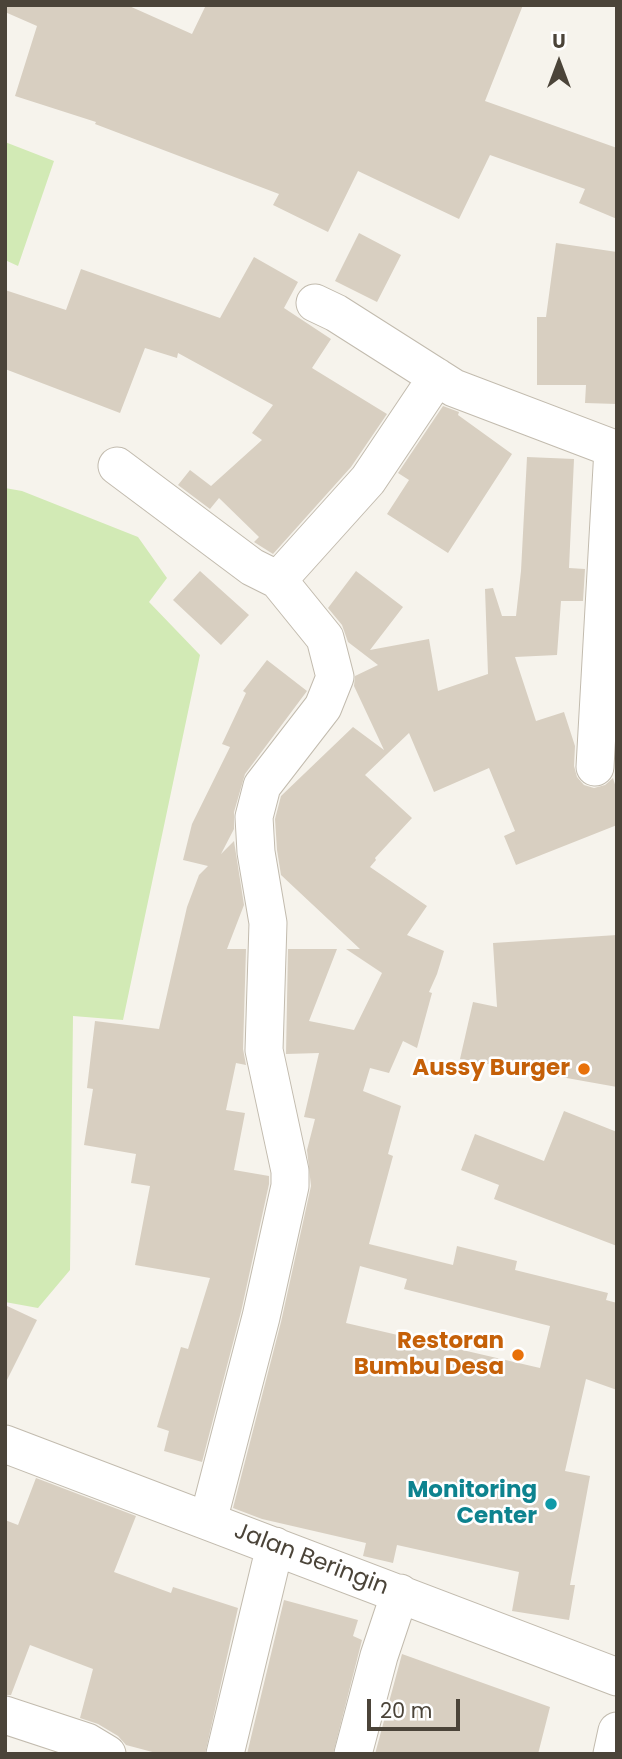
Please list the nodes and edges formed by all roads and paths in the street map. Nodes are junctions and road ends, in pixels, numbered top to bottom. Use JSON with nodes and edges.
{"nodes":[{"id":1,"x":315,"y":303,"type":"dead end"},
{"id":2,"x":437,"y":377,"type":"junction"},
{"id":3,"x":615,"y":450,"type":"edge"},
{"id":4,"x":117,"y":466,"type":"dead end"},
{"id":5,"x":278,"y":580,"type":"junction"},
{"id":6,"x":595,"y":767,"type":"dead end"},
{"id":7,"x":5,"y":1444,"type":"edge"},
{"id":8,"x":208,"y":1521,"type":"junction"},
{"id":9,"x":275,"y":1546,"type":"junction"},
{"id":10,"x":400,"y":1593,"type":"junction"},
{"id":11,"x":617,"y":1677,"type":"edge"},
{"id":12,"x":5,"y":1716,"type":"edge"},
{"id":13,"x":617,"y":1731,"type":"edge"},
{"id":14,"x":107,"y":1754,"type":"edge"},
{"id":15,"x":226,"y":1754,"type":"edge"},
{"id":16,"x":353,"y":1754,"type":"edge"},
{"id":17,"x":612,"y":1754,"type":"edge"}],
"edges":[{"from":1,"to":2,"type":"street"},
{"from":2,"to":3,"type":"street"},
{"from":2,"to":5,"type":"street"},
{"from":3,"to":6,"type":"street"},
{"from":4,"to":5,"type":"street"},
{"from":5,"to":8,"type":"street"},
{"from":7,"to":8,"type":"street","name":"Jalan Beringin"},
{"from":8,"to":9,"type":"street","name":"Jalan Beringin"},
{"from":9,"to":10,"type":"street","name":"Jalan Beringin"},
{"from":9,"to":15,"type":"street"},
{"from":10,"to":11,"type":"street","name":"Jalan Beringin"},
{"from":10,"to":16,"type":"street"},
{"from":12,"to":14,"type":"street"},
{"from":13,"to":17,"type":"street"}]}
